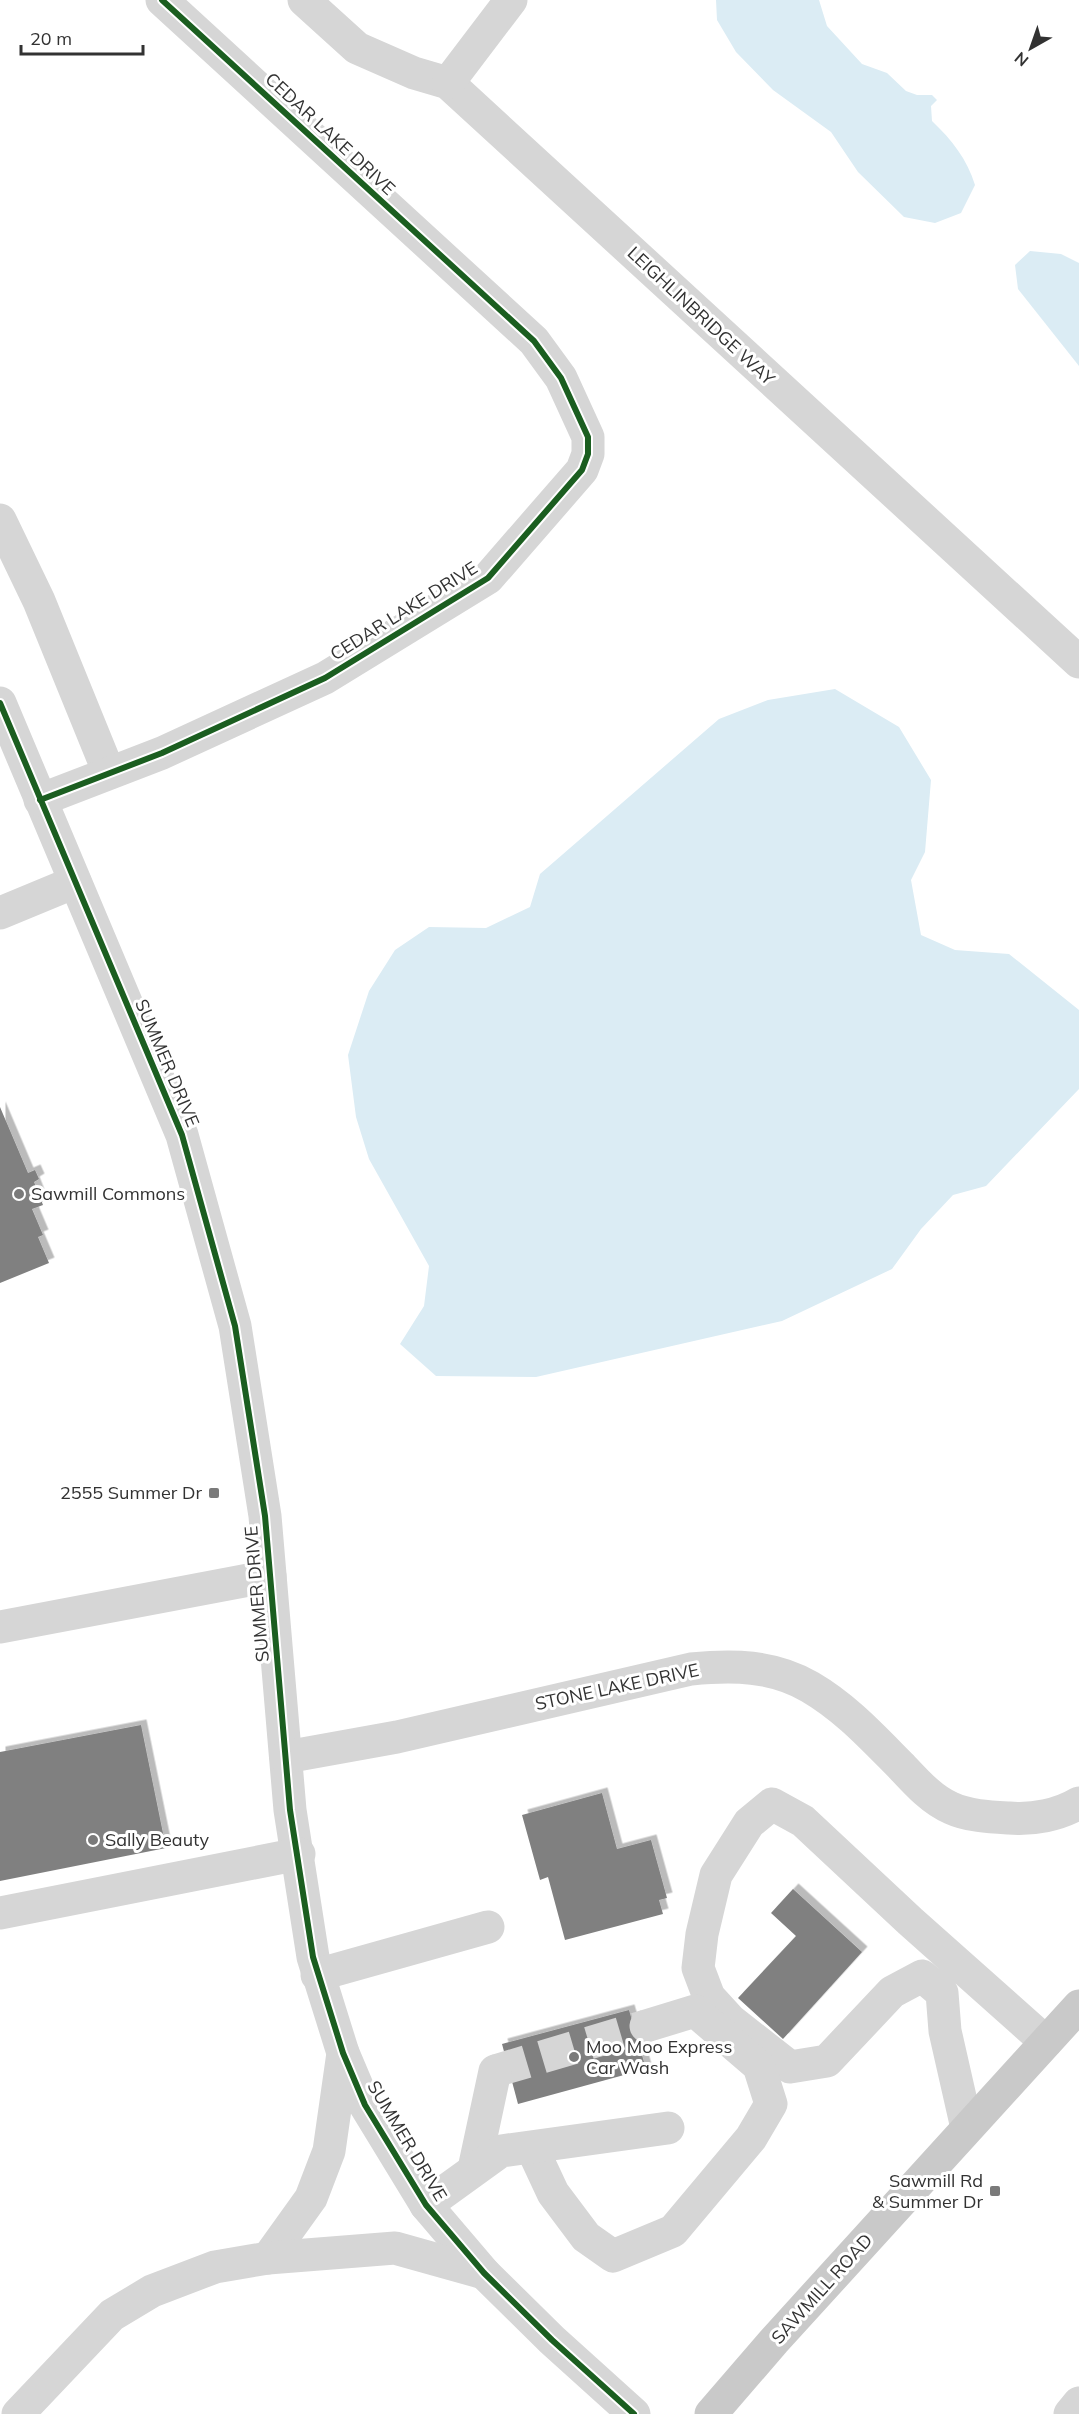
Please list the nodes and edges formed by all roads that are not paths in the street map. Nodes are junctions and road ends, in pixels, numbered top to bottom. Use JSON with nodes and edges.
{"nodes":[{"id":1,"x":162,"y":0,"type":"edge"},
{"id":2,"x":304,"y":0,"type":"edge"},
{"id":3,"x":511,"y":0,"type":"edge"},
{"id":4,"x":448,"y":83,"type":"junction"},
{"id":5,"x":0,"y":520,"type":"edge"},
{"id":6,"x":1079,"y":662,"type":"edge"},
{"id":7,"x":0,"y":703,"type":"edge"},
{"id":8,"x":109,"y":773,"type":"junction"},
{"id":9,"x":40,"y":800,"type":"junction"},
{"id":10,"x":75,"y":882,"type":"junction"},
{"id":11,"x":0,"y":913,"type":"edge"},
{"id":12,"x":270,"y":1576,"type":"junction"},
{"id":13,"x":0,"y":1627,"type":"edge"},
{"id":14,"x":286,"y":1757,"type":"junction"},
{"id":15,"x":1079,"y":1803,"type":"edge"},
{"id":16,"x":299,"y":1854,"type":"junction"},
{"id":17,"x":0,"y":1913,"type":"edge"},
{"id":18,"x":488,"y":1927,"type":"dead end"},
{"id":19,"x":317,"y":1975,"type":"junction"},
{"id":20,"x":1079,"y":2006,"type":"edge"},
{"id":21,"x":646,"y":2026,"type":"tunnel mouth"},
{"id":22,"x":1046,"y":2042,"type":"junction"},
{"id":23,"x":343,"y":2054,"type":"junction"},
{"id":24,"x":495,"y":2070,"type":"dead end"},
{"id":25,"x":668,"y":2127,"type":"dead end"},
{"id":26,"x":967,"y":2128,"type":"junction"},
{"id":27,"x":532,"y":2148,"type":"junction"},
{"id":28,"x":474,"y":2169,"type":"junction"},
{"id":29,"x":426,"y":2205,"type":"junction"},
{"id":30,"x":268,"y":2258,"type":"junction"},
{"id":31,"x":484,"y":2274,"type":"junction"},
{"id":32,"x":1079,"y":2403,"type":"edge"},
{"id":33,"x":18,"y":2414,"type":"edge"},
{"id":34,"x":634,"y":2414,"type":"edge"},
{"id":35,"x":711,"y":2414,"type":"edge"},
{"id":36,"x":1070,"y":2414,"type":"edge"}],
"edges":[{"from":1,"to":8,"type":"street","name":"CEDAR LAKE DRIVE"},
{"from":2,"to":4,"type":"street","name":"LEIGHLINBRIDGE WAY"},
{"from":3,"to":4,"type":"street"},
{"from":4,"to":6,"type":"street","name":"LEIGHLINBRIDGE WAY"},
{"from":5,"to":8,"type":"street"},
{"from":7,"to":9,"type":"street","name":"SUMMER DRIVE"},
{"from":8,"to":9,"type":"street","name":"CEDAR LAKE DRIVE"},
{"from":9,"to":10,"type":"street","name":"SUMMER DRIVE"},
{"from":10,"to":11,"type":"street"},
{"from":10,"to":12,"type":"street","name":"SUMMER DRIVE"},
{"from":12,"to":13,"type":"street"},
{"from":12,"to":14,"type":"street","name":"SUMMER DRIVE"},
{"from":14,"to":15,"type":"street","name":"STONE LAKE DRIVE"},
{"from":14,"to":16,"type":"street","name":"SUMMER DRIVE"},
{"from":16,"to":17,"type":"street"},
{"from":16,"to":19,"type":"street","name":"SUMMER DRIVE"},
{"from":18,"to":19,"type":"street"},
{"from":19,"to":23,"type":"street","name":"SUMMER DRIVE"},
{"from":20,"to":22,"type":"main road","name":"SAWMILL ROAD"},
{"from":21,"to":27,"type":"street"},
{"from":22,"to":26,"type":"main road","name":"SAWMILL ROAD"},
{"from":22,"to":26,"type":"street"},
{"from":23,"to":29,"type":"street","name":"SUMMER DRIVE"},
{"from":23,"to":30,"type":"street"},
{"from":24,"to":28,"type":"street"},
{"from":25,"to":27,"type":"street"},
{"from":26,"to":35,"type":"main road","name":"SAWMILL ROAD"},
{"from":27,"to":28,"type":"street"},
{"from":28,"to":29,"type":"street"},
{"from":29,"to":31,"type":"street","name":"SUMMER DRIVE"},
{"from":30,"to":31,"type":"street"},
{"from":30,"to":33,"type":"street"},
{"from":31,"to":34,"type":"street","name":"SUMMER DRIVE"},
{"from":32,"to":36,"type":"street"}]}
